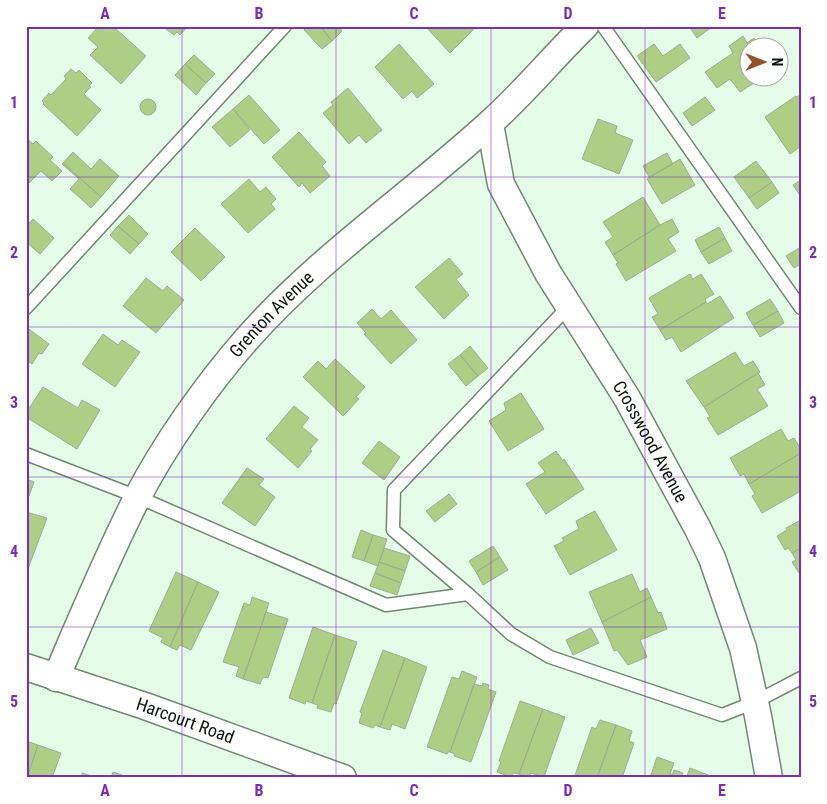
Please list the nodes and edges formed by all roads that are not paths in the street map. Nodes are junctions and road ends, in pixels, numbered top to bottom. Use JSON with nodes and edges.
{"nodes":[{"id":1,"x":285,"y":26,"type":"edge"},
{"id":2,"x":585,"y":26,"type":"edge"},
{"id":3,"x":603,"y":26,"type":"edge"},
{"id":4,"x":490,"y":124,"type":"junction"},
{"id":5,"x":569,"y":306,"type":"junction"},
{"id":6,"x":26,"y":308,"type":"edge"},
{"id":7,"x":801,"y":308,"type":"edge"},
{"id":8,"x":26,"y":454,"type":"edge"},
{"id":9,"x":138,"y":497,"type":"junction"},
{"id":10,"x":468,"y":594,"type":"junction"},
{"id":11,"x":26,"y":667,"type":"edge"},
{"id":12,"x":56,"y":678,"type":"junction"},
{"id":13,"x":801,"y":678,"type":"edge"},
{"id":14,"x":755,"y":702,"type":"junction"},
{"id":15,"x":343,"y":778,"type":"edge"},
{"id":16,"x":769,"y":778,"type":"edge"}],
"edges":[{"from":1,"to":6,"type":"lane"},
{"from":2,"to":4,"type":"street","name":"Grenton Avenue"},
{"from":3,"to":7,"type":"lane"},
{"from":4,"to":5,"type":"street","name":"Crosswood Avenue"},
{"from":4,"to":9,"type":"street","name":"Grenton Avenue"},
{"from":5,"to":10,"type":"lane"},
{"from":5,"to":14,"type":"street","name":"Crosswood Avenue"},
{"from":8,"to":9,"type":"lane"},
{"from":9,"to":10,"type":"lane"},
{"from":9,"to":12,"type":"street","name":"Grenton Avenue"},
{"from":10,"to":14,"type":"lane"},
{"from":11,"to":12,"type":"street","name":"Harcourt Road"},
{"from":12,"to":15,"type":"street","name":"Harcourt Road"},
{"from":13,"to":14,"type":"lane"},
{"from":14,"to":16,"type":"street","name":"Crosswood Avenue"}]}
